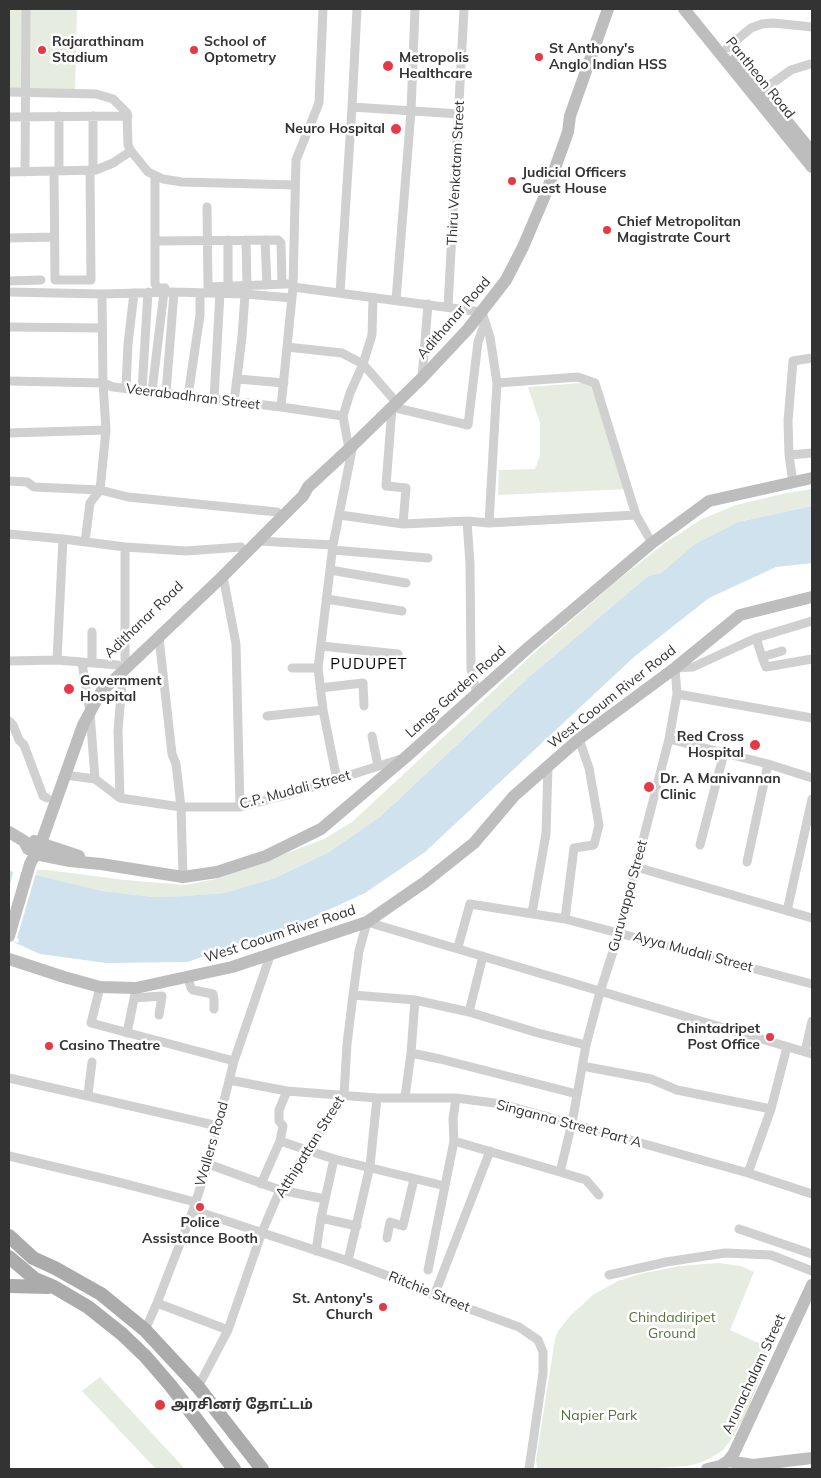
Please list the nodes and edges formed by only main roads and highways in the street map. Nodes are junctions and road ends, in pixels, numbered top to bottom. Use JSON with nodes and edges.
{"nodes":[{"id":1,"x":608,"y":9,"type":"edge"},
{"id":2,"x":616,"y":9,"type":"edge"},
{"id":3,"x":684,"y":9,"type":"edge"},
{"id":4,"x":694,"y":9,"type":"edge"},
{"id":5,"x":758,"y":93,"type":"junction"},
{"id":6,"x":568,"y":132,"type":"junction"},
{"id":7,"x":810,"y":159,"type":"edge"},
{"id":8,"x":812,"y":478,"type":"edge"},
{"id":9,"x":308,"y":487,"type":"junction"},
{"id":10,"x":812,"y":597,"type":"edge"},
{"id":11,"x":122,"y":664,"type":"junction"},
{"id":12,"x":88,"y":706,"type":"junction"},
{"id":13,"x":9,"y":832,"type":"edge"},
{"id":14,"x":31,"y":850,"type":"junction"},
{"id":15,"x":9,"y":910,"type":"edge"},
{"id":16,"x":9,"y":936,"type":"edge"},
{"id":17,"x":9,"y":958,"type":"edge"},
{"id":18,"x":13,"y":1242,"type":"edge"},
{"id":19,"x":10,"y":1260,"type":"edge"},
{"id":20,"x":812,"y":1284,"type":"edge"},
{"id":21,"x":9,"y":1286,"type":"edge"},
{"id":22,"x":54,"y":1287,"type":"junction"},
{"id":23,"x":806,"y":1309,"type":"edge"},
{"id":24,"x":812,"y":1458,"type":"edge"},
{"id":25,"x":728,"y":1461,"type":"junction"},
{"id":26,"x":234,"y":1469,"type":"edge"},
{"id":27,"x":262,"y":1469,"type":"edge"},
{"id":28,"x":711,"y":1469,"type":"edge"}],
"edges":[{"from":1,"to":6,"type":"main road","name":"Adithanar Road"},
{"from":2,"to":6,"type":"main road","name":"Adithanar Road"},
{"from":3,"to":5,"type":"main road","name":"Pantheon Road"},
{"from":4,"to":5,"type":"main road","name":"Pantheon Road"},
{"from":5,"to":7,"type":"main road","name":"Pantheon Road"},
{"from":6,"to":9,"type":"main road","name":"Adithanar Road"},
{"from":8,"to":14,"type":"main road","name":"Langs Garden Road"},
{"from":9,"to":11,"type":"main road","name":"Adithanar Road"},
{"from":9,"to":11,"type":"main road","name":"Adithanar Road"},
{"from":10,"to":17,"type":"main road","name":"West Cooum River Road"},
{"from":11,"to":12,"type":"main road","name":"Adithanar Road"},
{"from":12,"to":14,"type":"main road","name":"Adithanar Road"},
{"from":12,"to":14,"type":"main road","name":"Adithanar Road"},
{"from":13,"to":14,"type":"main road"},
{"from":14,"to":15,"type":"main road"},
{"from":14,"to":16,"type":"main road"},
{"from":18,"to":19,"type":"main road"},
{"from":18,"to":27,"type":"main road"},
{"from":19,"to":22,"type":"main road"},
{"from":20,"to":23,"type":"main road","name":"Arunachalam Street"},
{"from":21,"to":22,"type":"main road"},
{"from":22,"to":26,"type":"main road"},
{"from":23,"to":25,"type":"main road","name":"Arunachalam Street"},
{"from":24,"to":25,"type":"main road"},
{"from":25,"to":28,"type":"main road"}]}
